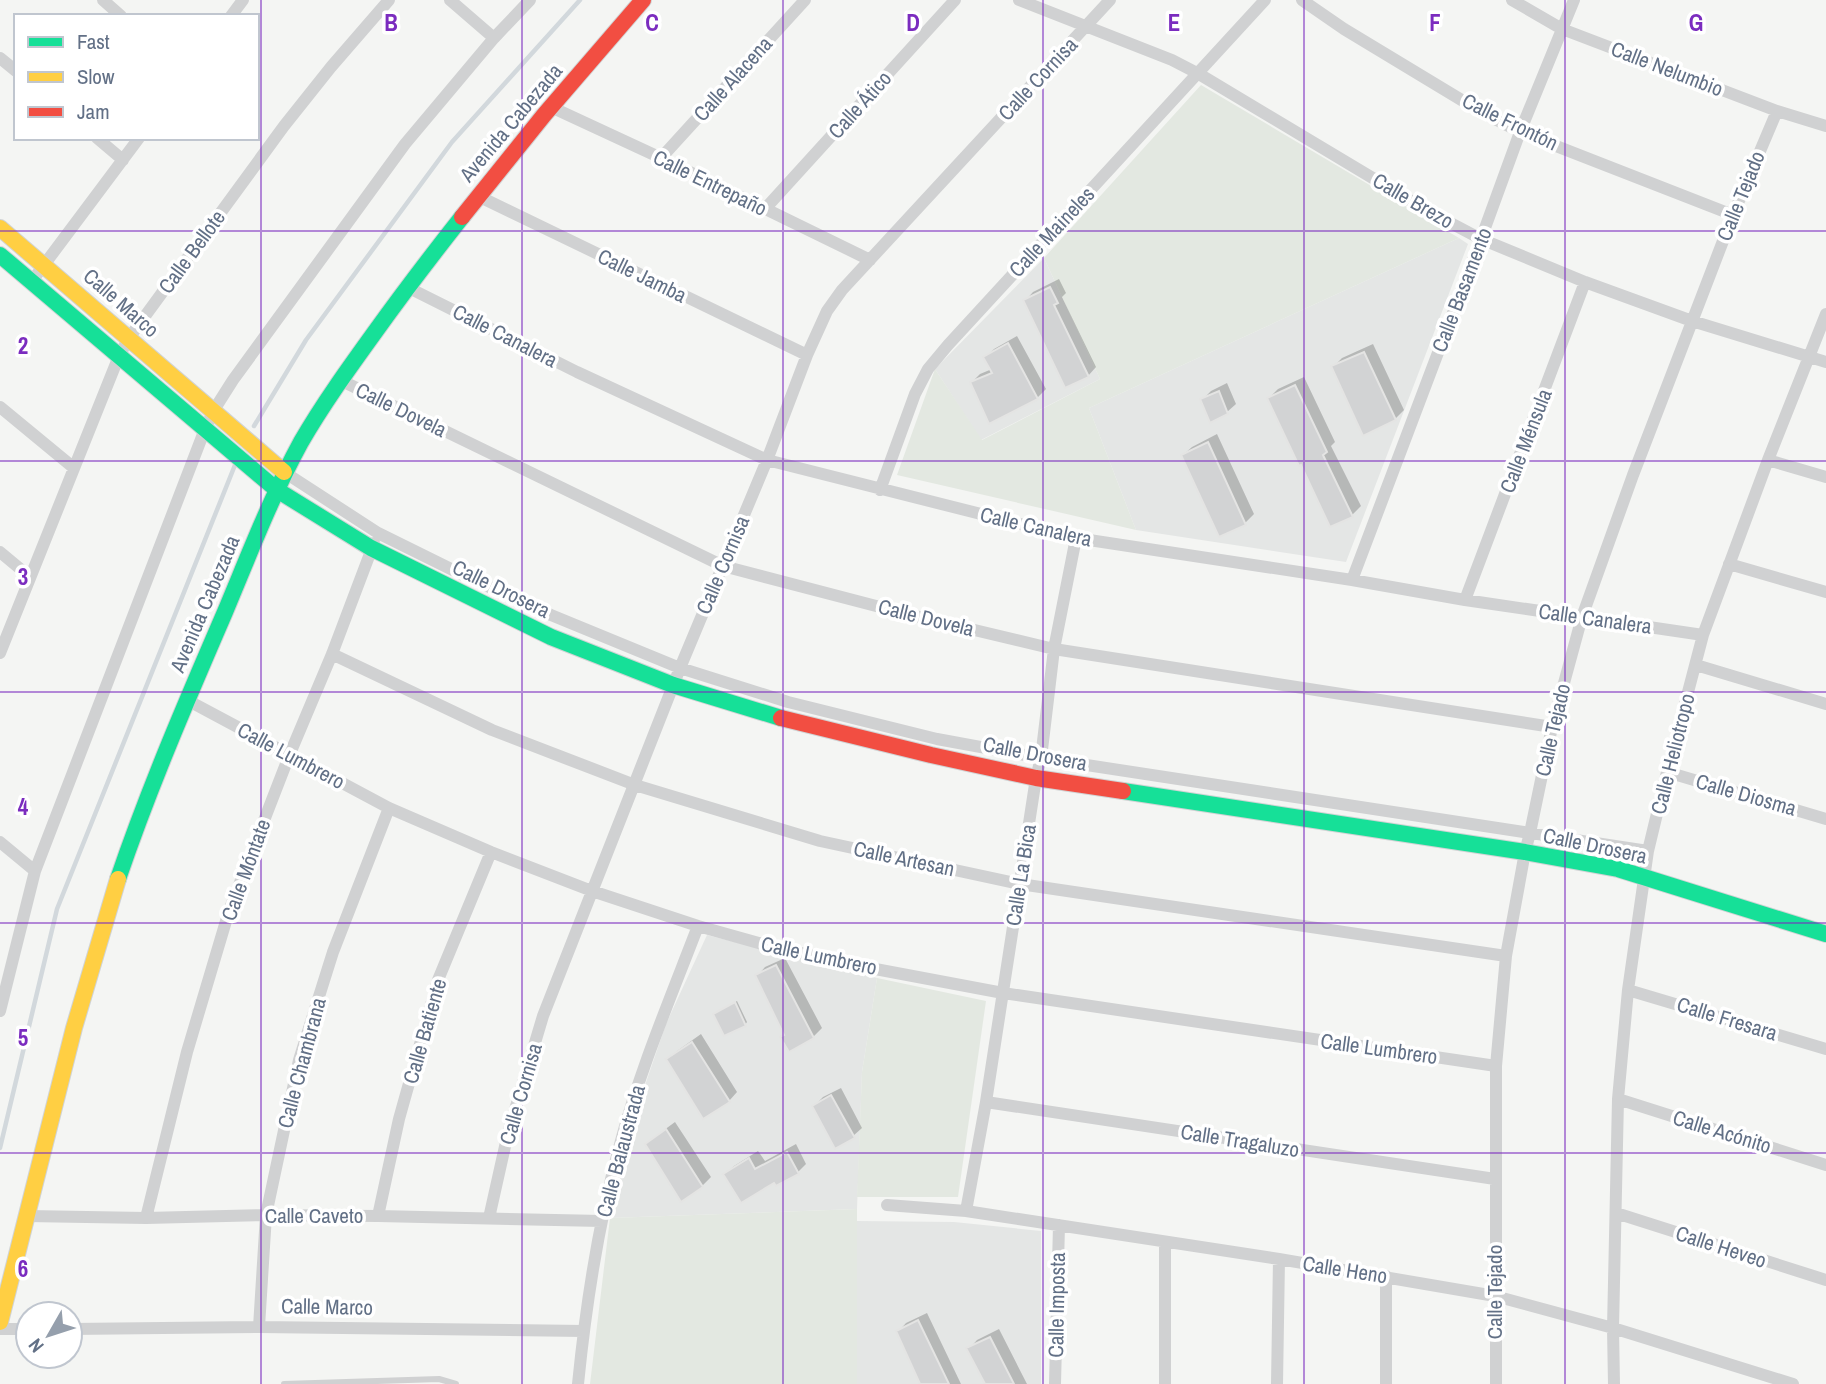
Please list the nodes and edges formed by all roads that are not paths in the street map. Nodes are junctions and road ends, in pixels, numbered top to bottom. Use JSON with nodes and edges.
{"nodes":[{"id":1,"x":103,"y":0,"type":"edge"},
{"id":2,"x":389,"y":0,"type":"edge"},
{"id":3,"x":450,"y":0,"type":"edge"},
{"id":4,"x":530,"y":0,"type":"edge"},
{"id":5,"x":643,"y":0,"type":"edge"},
{"id":6,"x":805,"y":0,"type":"edge"},
{"id":7,"x":955,"y":0,"type":"edge"},
{"id":8,"x":1019,"y":0,"type":"edge"},
{"id":9,"x":1110,"y":0,"type":"edge"},
{"id":10,"x":1265,"y":0,"type":"edge"},
{"id":11,"x":1302,"y":0,"type":"edge"},
{"id":12,"x":1512,"y":0,"type":"edge"},
{"id":13,"x":1574,"y":0,"type":"edge"},
{"id":14,"x":119,"y":14,"type":"edge"},
{"id":15,"x":1086,"y":27,"type":"junction"},
{"id":16,"x":1562,"y":29,"type":"junction"},
{"id":17,"x":494,"y":38,"type":"junction"},
{"id":18,"x":0,"y":58,"type":"edge"},
{"id":19,"x":14,"y":69,"type":"edge"},
{"id":20,"x":1199,"y":74,"type":"junction"},
{"id":21,"x":551,"y":107,"type":"junction"},
{"id":22,"x":1777,"y":111,"type":"junction"},
{"id":23,"x":1826,"y":127,"type":"edge"},
{"id":24,"x":1520,"y":132,"type":"junction"},
{"id":25,"x":99,"y":140,"type":"edge"},
{"id":26,"x":138,"y":140,"type":"edge"},
{"id":27,"x":661,"y":158,"type":"junction"},
{"id":28,"x":123,"y":160,"type":"junction"},
{"id":29,"x":478,"y":196,"type":"junction"},
{"id":30,"x":764,"y":210,"type":"junction"},
{"id":31,"x":1733,"y":215,"type":"junction"},
{"id":32,"x":0,"y":228,"type":"edge"},
{"id":33,"x":1481,"y":239,"type":"junction"},
{"id":34,"x":0,"y":255,"type":"edge"},
{"id":35,"x":870,"y":260,"type":"junction"},
{"id":36,"x":44,"y":264,"type":"junction"},
{"id":37,"x":32,"y":281,"type":"junction"},
{"id":38,"x":1586,"y":282,"type":"junction"},
{"id":39,"x":407,"y":287,"type":"junction"},
{"id":40,"x":1826,"y":314,"type":"edge"},
{"id":41,"x":1692,"y":321,"type":"junction"},
{"id":42,"x":129,"y":338,"type":"junction"},
{"id":43,"x":807,"y":355,"type":"junction"},
{"id":44,"x":119,"y":356,"type":"junction"},
{"id":45,"x":1809,"y":357,"type":"junction"},
{"id":46,"x":1826,"y":362,"type":"edge"},
{"id":47,"x":340,"y":380,"type":"junction"},
{"id":48,"x":0,"y":407,"type":"edge"},
{"id":49,"x":214,"y":410,"type":"junction"},
{"id":50,"x":205,"y":429,"type":"junction"},
{"id":51,"x":767,"y":460,"type":"junction"},
{"id":52,"x":1768,"y":460,"type":"junction"},
{"id":53,"x":74,"y":468,"type":"junction"},
{"id":54,"x":285,"y":472,"type":"junction"},
{"id":55,"x":1826,"y":477,"type":"edge"},
{"id":56,"x":278,"y":490,"type":"junction"},
{"id":57,"x":880,"y":490,"type":"junction"},
{"id":58,"x":378,"y":533,"type":"junction"},
{"id":59,"x":1076,"y":538,"type":"junction"},
{"id":60,"x":371,"y":548,"type":"junction"},
{"id":61,"x":0,"y":552,"type":"edge"},
{"id":62,"x":1730,"y":564,"type":"junction"},
{"id":63,"x":723,"y":566,"type":"junction"},
{"id":64,"x":30,"y":577,"type":"junction"},
{"id":65,"x":1352,"y":580,"type":"junction"},
{"id":66,"x":1826,"y":592,"type":"edge"},
{"id":67,"x":1465,"y":600,"type":"junction"},
{"id":68,"x":1582,"y":617,"type":"junction"},
{"id":69,"x":1703,"y":635,"type":"junction"},
{"id":70,"x":1055,"y":649,"type":"junction"},
{"id":71,"x":0,"y":653,"type":"edge"},
{"id":72,"x":332,"y":654,"type":"junction"},
{"id":73,"x":1696,"y":665,"type":"junction"},
{"id":74,"x":680,"y":668,"type":"junction"},
{"id":75,"x":673,"y":685,"type":"junction"},
{"id":76,"x":187,"y":700,"type":"junction"},
{"id":77,"x":1826,"y":704,"type":"edge"},
{"id":78,"x":1552,"y":727,"type":"junction"},
{"id":79,"x":289,"y":756,"type":"junction"},
{"id":80,"x":1041,"y":758,"type":"junction"},
{"id":81,"x":1667,"y":772,"type":"junction"},
{"id":82,"x":1037,"y":778,"type":"junction"},
{"id":83,"x":635,"y":785,"type":"junction"},
{"id":84,"x":389,"y":808,"type":"junction"},
{"id":85,"x":1826,"y":819,"type":"edge"},
{"id":86,"x":1530,"y":833,"type":"junction"},
{"id":87,"x":0,"y":842,"type":"edge"},
{"id":88,"x":1648,"y":851,"type":"junction"},
{"id":89,"x":491,"y":852,"type":"junction"},
{"id":90,"x":1525,"y":852,"type":"junction"},
{"id":91,"x":35,"y":871,"type":"junction"},
{"id":92,"x":1646,"y":877,"type":"junction"},
{"id":93,"x":1020,"y":884,"type":"junction"},
{"id":94,"x":592,"y":891,"type":"junction"},
{"id":95,"x":698,"y":926,"type":"junction"},
{"id":96,"x":1826,"y":934,"type":"edge"},
{"id":97,"x":1506,"y":956,"type":"junction"},
{"id":98,"x":1628,"y":990,"type":"junction"},
{"id":99,"x":1003,"y":993,"type":"junction"},
{"id":100,"x":0,"y":1011,"type":"edge"},
{"id":101,"x":1826,"y":1049,"type":"edge"},
{"id":102,"x":1496,"y":1066,"type":"junction"},
{"id":103,"x":1618,"y":1099,"type":"junction"},
{"id":104,"x":986,"y":1102,"type":"junction"},
{"id":105,"x":1826,"y":1165,"type":"edge"},
{"id":106,"x":1495,"y":1179,"type":"junction"},
{"id":107,"x":887,"y":1205,"type":"dead end"},
{"id":108,"x":966,"y":1212,"type":"junction"},
{"id":109,"x":1616,"y":1213,"type":"junction"},
{"id":110,"x":266,"y":1215,"type":"junction"},
{"id":111,"x":27,"y":1216,"type":"junction"},
{"id":112,"x":378,"y":1216,"type":"junction"},
{"id":113,"x":146,"y":1218,"type":"junction"},
{"id":114,"x":489,"y":1218,"type":"junction"},
{"id":115,"x":602,"y":1221,"type":"junction"},
{"id":116,"x":1059,"y":1226,"type":"junction"},
{"id":117,"x":1165,"y":1241,"type":"junction"},
{"id":118,"x":1279,"y":1259,"type":"junction"},
{"id":119,"x":1386,"y":1276,"type":"junction"},
{"id":120,"x":1826,"y":1280,"type":"edge"},
{"id":121,"x":1495,"y":1296,"type":"junction"},
{"id":122,"x":0,"y":1322,"type":"edge"},
{"id":123,"x":259,"y":1327,"type":"junction"},
{"id":124,"x":1613,"y":1328,"type":"junction"},
{"id":125,"x":84,"y":1329,"type":"edge"},
{"id":126,"x":584,"y":1331,"type":"junction"},
{"id":127,"x":365,"y":1382,"type":"edge"},
{"id":128,"x":284,"y":1384,"type":"edge"},
{"id":129,"x":456,"y":1384,"type":"edge"},
{"id":130,"x":578,"y":1384,"type":"edge"},
{"id":131,"x":1055,"y":1384,"type":"edge"},
{"id":132,"x":1165,"y":1384,"type":"edge"},
{"id":133,"x":1277,"y":1384,"type":"edge"},
{"id":134,"x":1386,"y":1384,"type":"edge"},
{"id":135,"x":1496,"y":1384,"type":"edge"},
{"id":136,"x":1614,"y":1384,"type":"edge"},
{"id":137,"x":1793,"y":1384,"type":"edge"}],
"edges":[{"from":1,"to":14,"type":"street"},
{"from":2,"to":42,"type":"street","name":"Calle Bellote"},
{"from":3,"to":17,"type":"street"},
{"from":4,"to":17,"type":"street"},
{"from":5,"to":21,"type":"street","name":"Avenida Cabezada"},
{"from":6,"to":27,"type":"street","name":"Calle Alacena"},
{"from":7,"to":30,"type":"street","name":"Calle Ático"},
{"from":8,"to":15,"type":"street","name":"Calle Brezo"},
{"from":9,"to":15,"type":"street","name":"Calle Cornisa"},
{"from":10,"to":20,"type":"street","name":"Calle Maineles"},
{"from":11,"to":24,"type":"street","name":"Calle Frontón"},
{"from":12,"to":16,"type":"street","name":"Calle Nelumbio"},
{"from":13,"to":16,"type":"street","name":"Calle Basamento"},
{"from":15,"to":20,"type":"street","name":"Calle Brezo"},
{"from":15,"to":35,"type":"street","name":"Calle Cornisa"},
{"from":16,"to":22,"type":"street","name":"Calle Nelumbio"},
{"from":16,"to":24,"type":"street","name":"Calle Basamento"},
{"from":17,"to":49,"type":"street"},
{"from":18,"to":19,"type":"street"},
{"from":20,"to":33,"type":"street","name":"Calle Brezo"},
{"from":20,"to":57,"type":"street","name":"Calle Maineles"},
{"from":21,"to":27,"type":"street","name":"Calle Entrepaño"},
{"from":21,"to":29,"type":"street","name":"Avenida Cabezada"},
{"from":22,"to":23,"type":"street","name":"Calle Nelumbio"},
{"from":22,"to":31,"type":"street","name":"Calle Tejado"},
{"from":24,"to":31,"type":"street","name":"Calle Frontón"},
{"from":24,"to":33,"type":"street","name":"Calle Basamento"},
{"from":25,"to":28,"type":"street"},
{"from":26,"to":28,"type":"street"},
{"from":27,"to":30,"type":"street","name":"Calle Entrepaño"},
{"from":28,"to":36,"type":"street"},
{"from":29,"to":39,"type":"street","name":"Avenida Cabezada"},
{"from":29,"to":43,"type":"street","name":"Calle Jamba"},
{"from":30,"to":35,"type":"street","name":"Calle Entrepaño"},
{"from":31,"to":41,"type":"street","name":"Calle Tejado"},
{"from":32,"to":36,"type":"street","name":"Calle Marco"},
{"from":33,"to":38,"type":"street","name":"Calle Brezo"},
{"from":33,"to":65,"type":"street","name":"Calle Basamento"},
{"from":34,"to":37,"type":"street","name":"Calle Marco"},
{"from":35,"to":43,"type":"street","name":"Calle Cornisa"},
{"from":36,"to":37,"type":"street"},
{"from":36,"to":42,"type":"street","name":"Calle Marco"},
{"from":37,"to":44,"type":"street","name":"Calle Marco"},
{"from":38,"to":41,"type":"street","name":"Calle Brezo"},
{"from":38,"to":67,"type":"street","name":"Calle Ménsula"},
{"from":39,"to":47,"type":"street","name":"Avenida Cabezada"},
{"from":39,"to":51,"type":"street","name":"Calle Canalera"},
{"from":40,"to":45,"type":"street","name":"Calle Heliotropo"},
{"from":41,"to":45,"type":"street","name":"Calle Brezo"},
{"from":41,"to":68,"type":"street","name":"Calle Tejado"},
{"from":42,"to":44,"type":"street","name":"Calle Bellote"},
{"from":42,"to":49,"type":"street","name":"Calle Marco"},
{"from":43,"to":51,"type":"street","name":"Calle Cornisa"},
{"from":44,"to":50,"type":"street","name":"Calle Marco"},
{"from":44,"to":53,"type":"street","name":"Calle Bellote"},
{"from":45,"to":46,"type":"street","name":"Calle Brezo"},
{"from":45,"to":52,"type":"street","name":"Calle Heliotropo"},
{"from":47,"to":54,"type":"street","name":"Avenida Cabezada"},
{"from":47,"to":63,"type":"street","name":"Calle Dovela"},
{"from":48,"to":53,"type":"street"},
{"from":49,"to":50,"type":"street"},
{"from":49,"to":54,"type":"street","name":"Calle Marco"},
{"from":50,"to":56,"type":"street","name":"Calle Marco"},
{"from":50,"to":91,"type":"street"},
{"from":51,"to":57,"type":"street","name":"Calle Canalera"},
{"from":51,"to":63,"type":"street","name":"Calle Cornisa"},
{"from":52,"to":55,"type":"street"},
{"from":52,"to":62,"type":"street","name":"Calle Heliotropo"},
{"from":53,"to":64,"type":"street","name":"Calle Bellote"},
{"from":54,"to":56,"type":"street","name":"Avenida Cabezada"},
{"from":54,"to":58,"type":"street","name":"Calle Drosera"},
{"from":56,"to":60,"type":"street","name":"Calle Drosera"},
{"from":56,"to":76,"type":"street","name":"Avenida Cabezada"},
{"from":57,"to":59,"type":"street","name":"Calle Canalera"},
{"from":58,"to":60,"type":"street","name":"Calle Móntate"},
{"from":58,"to":74,"type":"street","name":"Calle Drosera"},
{"from":59,"to":65,"type":"street","name":"Calle Canalera"},
{"from":59,"to":70,"type":"street","name":"Calle La Bica"},
{"from":60,"to":72,"type":"street","name":"Calle Móntate"},
{"from":60,"to":75,"type":"street","name":"Calle Drosera"},
{"from":61,"to":64,"type":"street"},
{"from":62,"to":66,"type":"street"},
{"from":62,"to":69,"type":"street","name":"Calle Heliotropo"},
{"from":63,"to":70,"type":"street","name":"Calle Dovela"},
{"from":63,"to":74,"type":"street","name":"Calle Cornisa"},
{"from":64,"to":71,"type":"street","name":"Calle Bellote"},
{"from":65,"to":67,"type":"street","name":"Calle Canalera"},
{"from":67,"to":68,"type":"street","name":"Calle Canalera"},
{"from":68,"to":69,"type":"street","name":"Calle Canalera"},
{"from":68,"to":78,"type":"street","name":"Calle Tejado"},
{"from":69,"to":73,"type":"street","name":"Calle Heliotropo"},
{"from":70,"to":78,"type":"street","name":"Calle Dovela"},
{"from":70,"to":80,"type":"street","name":"Calle La Bica"},
{"from":72,"to":79,"type":"street","name":"Calle Móntate"},
{"from":72,"to":83,"type":"street","name":"Calle Artesan"},
{"from":73,"to":77,"type":"street"},
{"from":73,"to":81,"type":"street","name":"Calle Heliotropo"},
{"from":74,"to":75,"type":"street","name":"Calle Cornisa"},
{"from":74,"to":80,"type":"street","name":"Calle Drosera"},
{"from":75,"to":82,"type":"street","name":"Calle Drosera"},
{"from":75,"to":83,"type":"street","name":"Calle Cornisa"},
{"from":76,"to":79,"type":"street","name":"Calle Lumbrero"},
{"from":76,"to":111,"type":"street","name":"Avenida Cabezada"},
{"from":78,"to":86,"type":"street","name":"Calle Tejado"},
{"from":79,"to":84,"type":"street","name":"Calle Lumbrero"},
{"from":79,"to":113,"type":"street","name":"Calle Móntate"},
{"from":80,"to":82,"type":"street","name":"Calle La Bica"},
{"from":80,"to":86,"type":"street","name":"Calle Drosera"},
{"from":81,"to":85,"type":"street","name":"Calle Diosma"},
{"from":81,"to":88,"type":"street","name":"Calle Heliotropo"},
{"from":82,"to":90,"type":"street","name":"Calle Drosera"},
{"from":82,"to":93,"type":"street","name":"Calle La Bica"},
{"from":83,"to":93,"type":"street","name":"Calle Artesan"},
{"from":83,"to":94,"type":"street","name":"Calle Cornisa"},
{"from":84,"to":89,"type":"street","name":"Calle Lumbrero"},
{"from":84,"to":110,"type":"street","name":"Calle Chambrana"},
{"from":86,"to":88,"type":"street","name":"Calle Drosera"},
{"from":86,"to":90,"type":"street","name":"Calle Tejado"},
{"from":87,"to":91,"type":"street"},
{"from":88,"to":92,"type":"street","name":"Calle Heliotropo"},
{"from":89,"to":94,"type":"street","name":"Calle Lumbrero"},
{"from":89,"to":112,"type":"street","name":"Calle Batiente"},
{"from":90,"to":92,"type":"street","name":"Calle Drosera"},
{"from":90,"to":97,"type":"street","name":"Calle Tejado"},
{"from":91,"to":100,"type":"street"},
{"from":92,"to":96,"type":"street","name":"Calle Drosera"},
{"from":92,"to":98,"type":"street","name":"Calle Heliotropo"},
{"from":93,"to":97,"type":"street","name":"Calle Artesan"},
{"from":93,"to":99,"type":"street","name":"Calle La Bica"},
{"from":94,"to":95,"type":"street","name":"Calle Lumbrero"},
{"from":94,"to":114,"type":"street","name":"Calle Cornisa"},
{"from":95,"to":99,"type":"street","name":"Calle Lumbrero"},
{"from":95,"to":115,"type":"street","name":"Calle Balaustrada"},
{"from":97,"to":102,"type":"street","name":"Calle Tejado"},
{"from":98,"to":101,"type":"street","name":"Calle Fresara"},
{"from":98,"to":103,"type":"street","name":"Calle Heliotropo"},
{"from":99,"to":102,"type":"street","name":"Calle Lumbrero"},
{"from":99,"to":104,"type":"street","name":"Calle La Bica"},
{"from":102,"to":106,"type":"street","name":"Calle Tejado"},
{"from":103,"to":105,"type":"street","name":"Calle Acónito"},
{"from":103,"to":109,"type":"street","name":"Calle Heliotropo"},
{"from":104,"to":106,"type":"street","name":"Calle Tragaluzo"},
{"from":104,"to":108,"type":"street","name":"Calle La Bica"},
{"from":106,"to":121,"type":"street","name":"Calle Tejado"},
{"from":107,"to":108,"type":"street","name":"Calle Heno"},
{"from":108,"to":116,"type":"street","name":"Calle Heno"},
{"from":109,"to":120,"type":"street","name":"Calle Heveo"},
{"from":109,"to":124,"type":"street","name":"Calle Heliotropo"},
{"from":110,"to":112,"type":"street","name":"Calle Caveto"},
{"from":110,"to":113,"type":"street","name":"Calle Caveto"},
{"from":110,"to":123,"type":"street","name":"Calle Chambrana"},
{"from":111,"to":113,"type":"street","name":"Calle Caveto"},
{"from":111,"to":122,"type":"street","name":"Avenida Cabezada"},
{"from":112,"to":114,"type":"street","name":"Calle Caveto"},
{"from":114,"to":115,"type":"street","name":"Calle Caveto"},
{"from":115,"to":126,"type":"street","name":"Calle Balaustrada"},
{"from":116,"to":117,"type":"street","name":"Calle Heno"},
{"from":116,"to":131,"type":"street","name":"Calle Imposta"},
{"from":117,"to":118,"type":"street","name":"Calle Heno"},
{"from":117,"to":132,"type":"street"},
{"from":118,"to":119,"type":"street","name":"Calle Heno"},
{"from":118,"to":133,"type":"street"},
{"from":119,"to":121,"type":"street","name":"Calle Heno"},
{"from":119,"to":134,"type":"street"},
{"from":121,"to":124,"type":"street","name":"Calle Heno"},
{"from":121,"to":135,"type":"street","name":"Calle Tejado"},
{"from":123,"to":125,"type":"street","name":"Calle Marco"},
{"from":123,"to":126,"type":"street","name":"Calle Marco"},
{"from":124,"to":136,"type":"street","name":"Calle Heliotropo"},
{"from":124,"to":137,"type":"street","name":"Calle Heno"},
{"from":126,"to":130,"type":"street","name":"Calle Balaustrada"},
{"from":127,"to":128,"type":"lane"},
{"from":127,"to":129,"type":"lane"}]}
